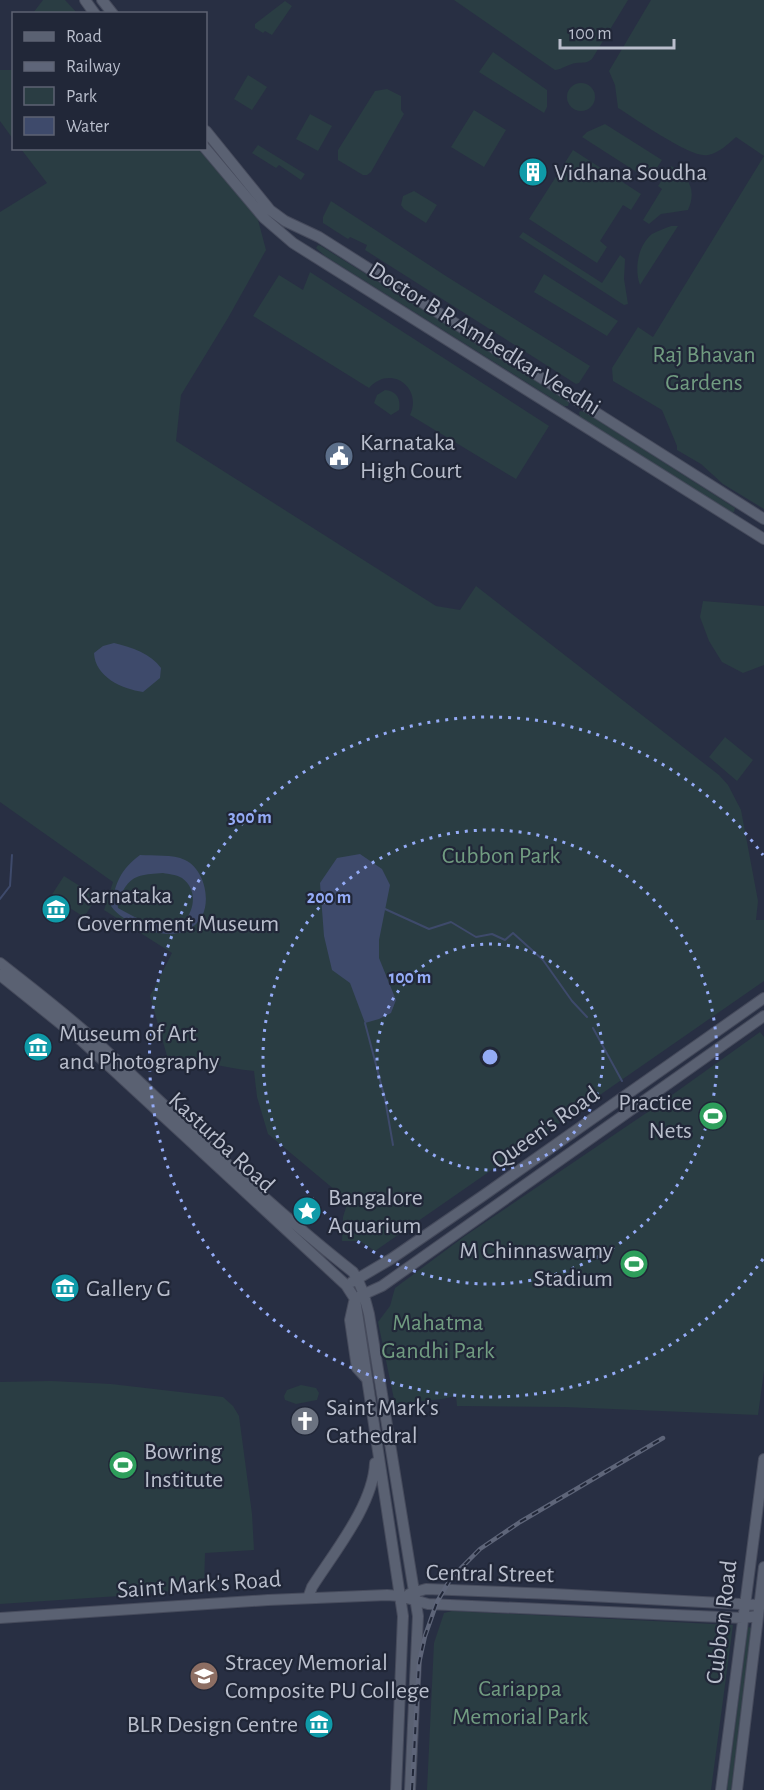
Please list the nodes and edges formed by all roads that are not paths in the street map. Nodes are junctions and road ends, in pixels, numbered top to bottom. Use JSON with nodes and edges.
{"nodes":[{"id":1,"x":102,"y":0,"type":"edge"},
{"id":2,"x":111,"y":12,"type":"edge"},
{"id":3,"x":207,"y":132,"type":"edge"},
{"id":4,"x":207,"y":150,"type":"edge"},
{"id":5,"x":746,"y":508,"type":"junction"},
{"id":6,"x":763,"y":519,"type":"edge"},
{"id":7,"x":737,"y":523,"type":"junction"},
{"id":8,"x":759,"y":536,"type":"edge"},
{"id":9,"x":0,"y":963,"type":"edge"},
{"id":10,"x":0,"y":975,"type":"edge"},
{"id":11,"x":764,"y":998,"type":"edge"},
{"id":12,"x":764,"y":1016,"type":"edge"},
{"id":13,"x":358,"y":1278,"type":"junction"},
{"id":14,"x":346,"y":1285,"type":"junction"},
{"id":15,"x":360,"y":1297,"type":"junction"},
{"id":16,"x":376,"y":1443,"type":"junction"},
{"id":17,"x":764,"y":1459,"type":"edge"},
{"id":18,"x":764,"y":1567,"type":"edge"},
{"id":19,"x":581,"y":1595,"type":"junction"},
{"id":20,"x":400,"y":1596,"type":"junction"},
{"id":21,"x":415,"y":1597,"type":"junction"},
{"id":22,"x":308,"y":1598,"type":"junction"},
{"id":23,"x":744,"y":1603,"type":"junction"},
{"id":24,"x":758,"y":1611,"type":"junction"},
{"id":25,"x":580,"y":1612,"type":"junction"},
{"id":26,"x":0,"y":1618,"type":"edge"},
{"id":27,"x":743,"y":1618,"type":"junction"},
{"id":28,"x":396,"y":1790,"type":"edge"},
{"id":29,"x":410,"y":1790,"type":"edge"},
{"id":30,"x":721,"y":1790,"type":"edge"},
{"id":31,"x":737,"y":1790,"type":"edge"}],
"edges":[{"from":1,"to":2,"type":"main road"},
{"from":3,"to":5,"type":"main road","name":"Doctor B R Ambedkar Veedhi"},
{"from":4,"to":7,"type":"main road","name":"Doctor B R Ambedkar Veedhi"},
{"from":5,"to":6,"type":"main road","name":"Doctor B R Ambedkar Veedhi"},
{"from":5,"to":7,"type":"main road"},
{"from":6,"to":8,"type":"main road"},
{"from":7,"to":8,"type":"main road","name":"Doctor B R Ambedkar Veedhi"},
{"from":9,"to":13,"type":"main road","name":"Kasturba Road"},
{"from":10,"to":14,"type":"main road","name":"Kasturba Road"},
{"from":11,"to":13,"type":"main road","name":"Queen's Road"},
{"from":12,"to":15,"type":"main road","name":"Queen's Road"},
{"from":13,"to":14,"type":"main road","name":"Queen's Road"},
{"from":13,"to":15,"type":"main road"},
{"from":14,"to":15,"type":"main road","name":"Kasturba Road"},
{"from":15,"to":16,"type":"main road"},
{"from":15,"to":21,"type":"main road"},
{"from":16,"to":20,"type":"main road"},
{"from":16,"to":22,"type":"main road"},
{"from":17,"to":23,"type":"main road","name":"Cubbon Road"},
{"from":18,"to":24,"type":"main road","name":"Cubbon Road"},
{"from":19,"to":21,"type":"main road","name":"Central Street"},
{"from":19,"to":23,"type":"main road","name":"Central Street"},
{"from":19,"to":25,"type":"main road"},
{"from":20,"to":21,"type":"main road","name":"Central Street"},
{"from":20,"to":22,"type":"main road","name":"Saint Mark's Road"},
{"from":20,"to":28,"type":"main road"},
{"from":21,"to":25,"type":"main road","name":"Central Street"},
{"from":21,"to":29,"type":"main road"},
{"from":22,"to":26,"type":"main road","name":"Saint Mark's Road"},
{"from":23,"to":24,"type":"main road","name":"Central Street"},
{"from":23,"to":27,"type":"main road","name":"Cubbon Road"},
{"from":24,"to":27,"type":"main road","name":"Central Street"},
{"from":24,"to":31,"type":"main road","name":"Cubbon Road"},
{"from":25,"to":27,"type":"main road","name":"Central Street"},
{"from":27,"to":30,"type":"main road","name":"Cubbon Road"}]}
